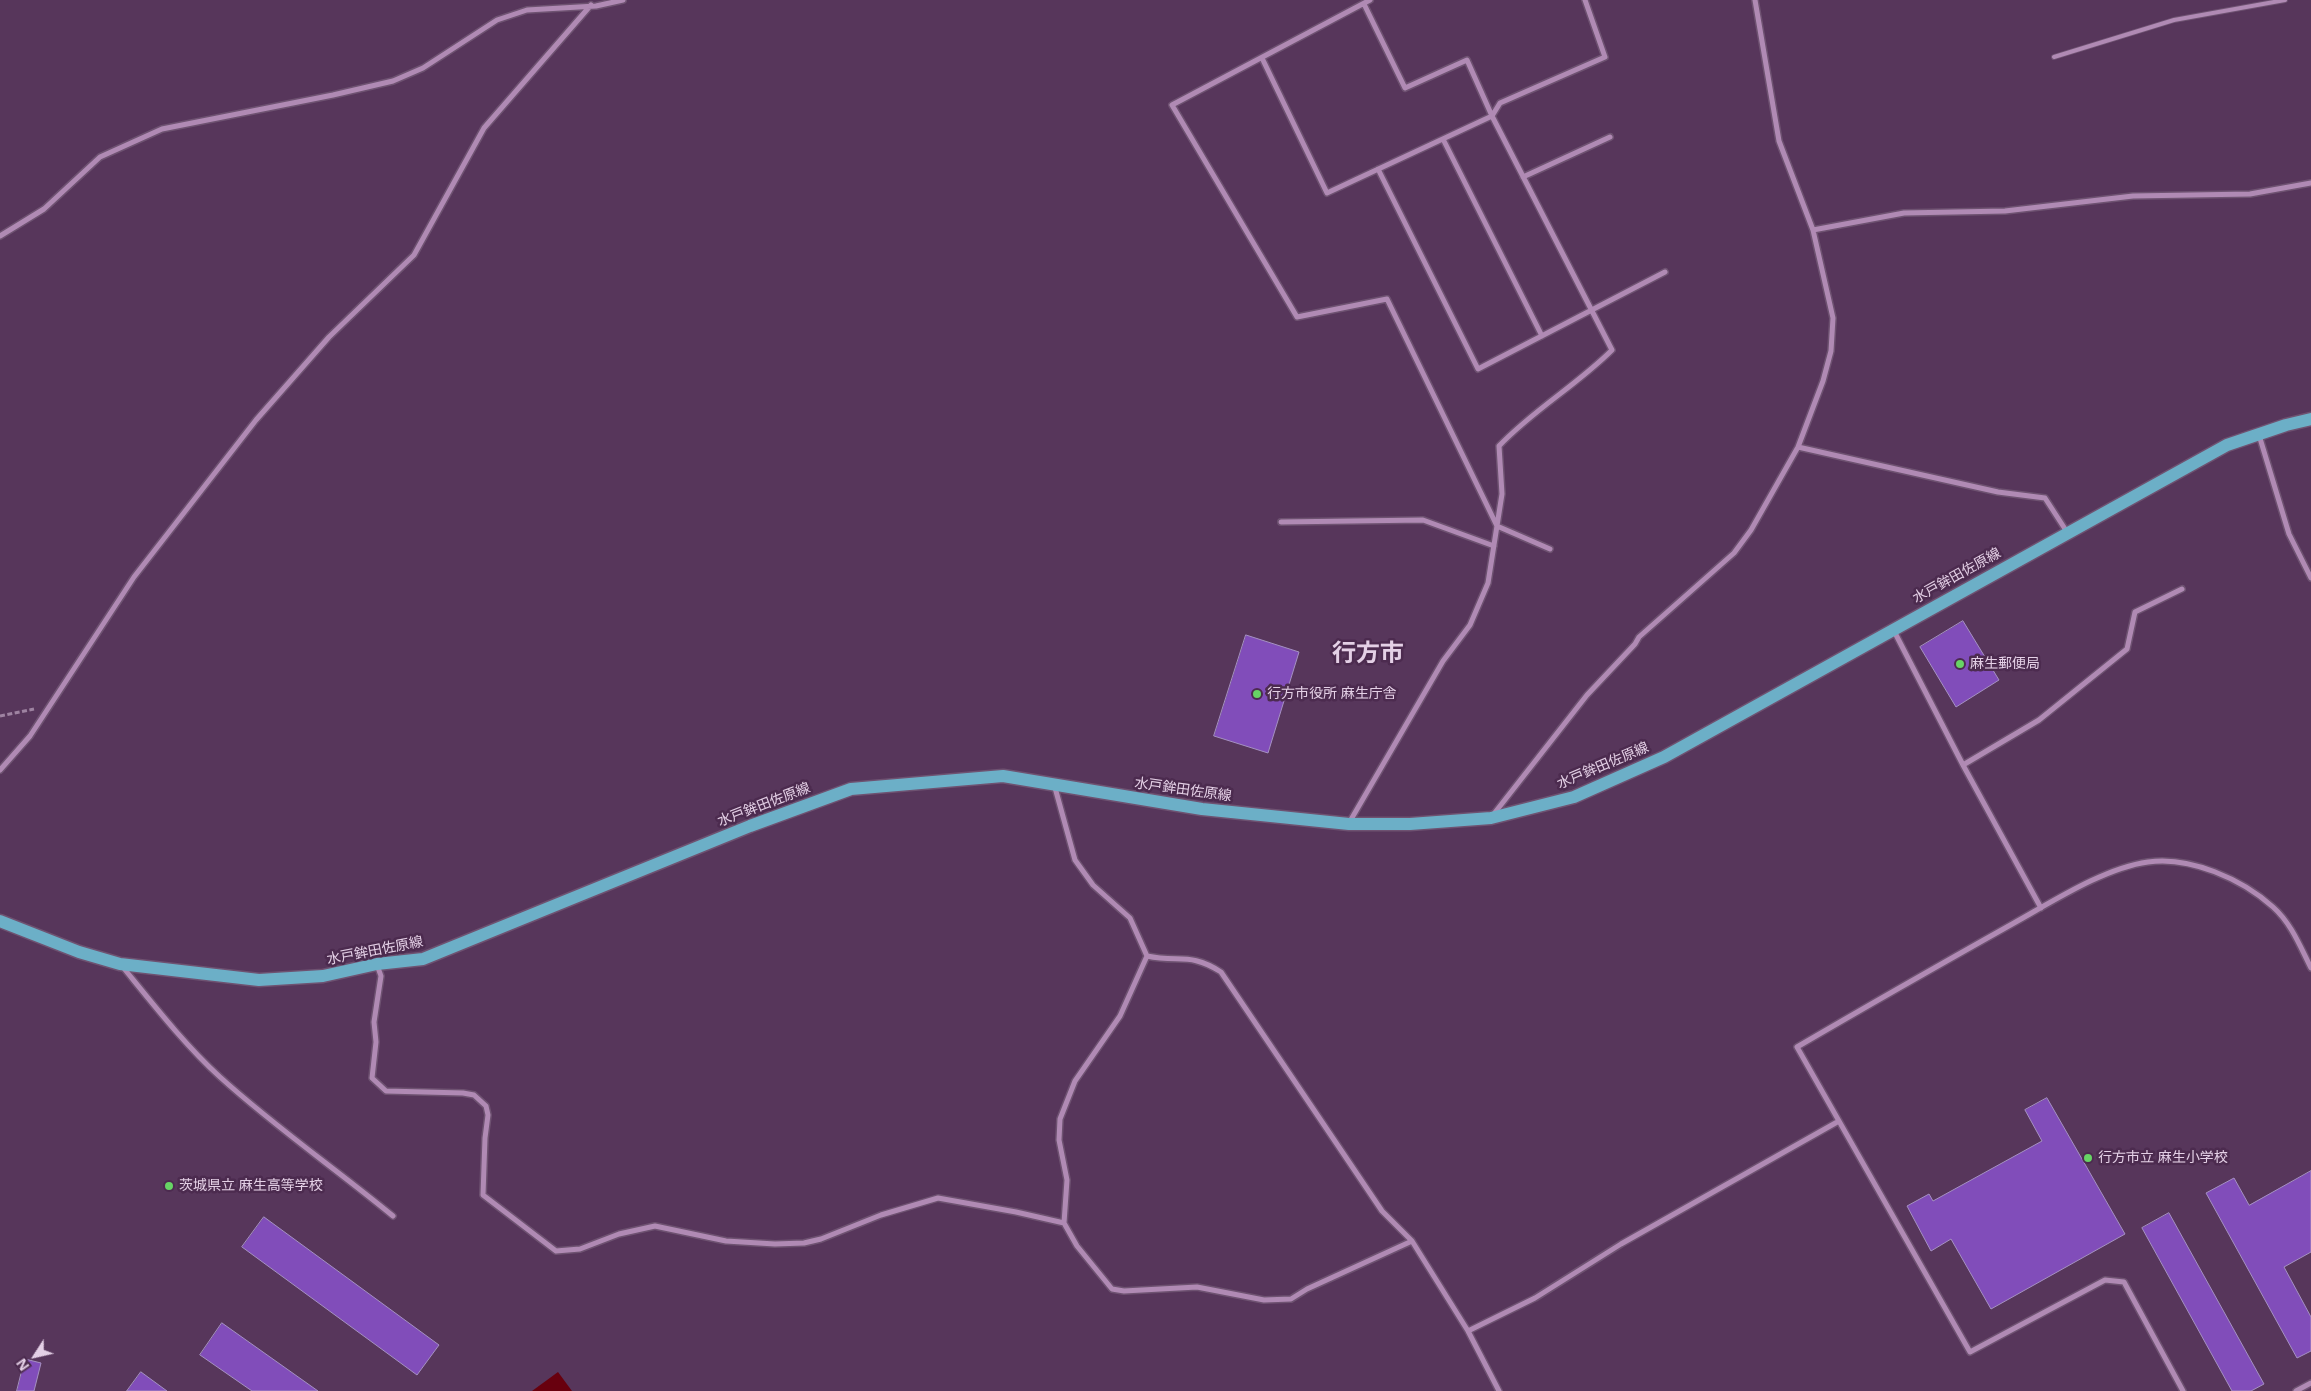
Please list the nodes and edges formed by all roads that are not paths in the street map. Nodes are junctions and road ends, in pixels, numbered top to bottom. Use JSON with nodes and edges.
{"nodes":[{"id":1,"x":623,"y":0,"type":"edge"},
{"id":2,"x":1370,"y":0,"type":"edge"},
{"id":3,"x":1585,"y":0,"type":"edge"},
{"id":4,"x":1755,"y":0,"type":"edge"},
{"id":5,"x":2285,"y":0,"type":"edge"},
{"id":6,"x":1364,"y":4,"type":"junction"},
{"id":7,"x":591,"y":5,"type":"junction"},
{"id":8,"x":2054,"y":57,"type":"dead end"},
{"id":9,"x":1262,"y":58,"type":"junction"},
{"id":10,"x":1492,"y":116,"type":"junction"},
{"id":11,"x":1610,"y":137,"type":"dead end"},
{"id":12,"x":1442,"y":139,"type":"junction"},
{"id":13,"x":1378,"y":169,"type":"junction"},
{"id":14,"x":1523,"y":178,"type":"junction"},
{"id":15,"x":2311,"y":183,"type":"edge"},
{"id":16,"x":1813,"y":230,"type":"junction"},
{"id":17,"x":0,"y":236,"type":"edge"},
{"id":18,"x":1665,"y":272,"type":"dead end"},
{"id":19,"x":1590,"y":311,"type":"junction"},
{"id":20,"x":1542,"y":336,"type":"junction"},
{"id":21,"x":2311,"y":419,"type":"edge"},
{"id":22,"x":2259,"y":434,"type":"junction"},
{"id":23,"x":1798,"y":447,"type":"junction"},
{"id":24,"x":1281,"y":522,"type":"dead end"},
{"id":25,"x":1497,"y":526,"type":"junction"},
{"id":26,"x":2067,"y":532,"type":"junction"},
{"id":27,"x":1494,"y":546,"type":"junction"},
{"id":28,"x":1550,"y":549,"type":"dead end"},
{"id":29,"x":2311,"y":578,"type":"edge"},
{"id":30,"x":2182,"y":590,"type":"dead end"},
{"id":31,"x":1893,"y":629,"type":"junction"},
{"id":32,"x":1963,"y":765,"type":"junction"},
{"id":33,"x":0,"y":770,"type":"edge"},
{"id":34,"x":1054,"y":784,"type":"junction"},
{"id":35,"x":1491,"y":818,"type":"junction"},
{"id":36,"x":1349,"y":824,"type":"junction"},
{"id":37,"x":2041,"y":908,"type":"junction"},
{"id":38,"x":0,"y":922,"type":"edge"},
{"id":39,"x":1147,"y":956,"type":"junction"},
{"id":40,"x":120,"y":964,"type":"junction"},
{"id":41,"x":377,"y":964,"type":"junction"},
{"id":42,"x":2311,"y":968,"type":"edge"},
{"id":43,"x":1839,"y":1121,"type":"junction"},
{"id":44,"x":393,"y":1216,"type":"dead end"},
{"id":45,"x":1064,"y":1223,"type":"junction"},
{"id":46,"x":1412,"y":1241,"type":"junction"},
{"id":47,"x":1468,"y":1331,"type":"junction"},
{"id":48,"x":2311,"y":1383,"type":"edge"},
{"id":49,"x":1499,"y":1391,"type":"edge"},
{"id":50,"x":2183,"y":1391,"type":"edge"},
{"id":51,"x":2296,"y":1391,"type":"edge"}],
"edges":[{"from":1,"to":7,"type":"street"},
{"from":2,"to":6,"type":"street"},
{"from":3,"to":10,"type":"street"},
{"from":4,"to":16,"type":"street"},
{"from":5,"to":8,"type":"lane"},
{"from":6,"to":9,"type":"street"},
{"from":6,"to":10,"type":"street"},
{"from":7,"to":17,"type":"street"},
{"from":7,"to":33,"type":"street"},
{"from":9,"to":13,"type":"street"},
{"from":9,"to":25,"type":"street"},
{"from":10,"to":12,"type":"street"},
{"from":10,"to":14,"type":"street"},
{"from":11,"to":14,"type":"street"},
{"from":12,"to":13,"type":"street"},
{"from":12,"to":20,"type":"street"},
{"from":13,"to":20,"type":"street"},
{"from":14,"to":19,"type":"street"},
{"from":15,"to":16,"type":"street"},
{"from":16,"to":23,"type":"street"},
{"from":18,"to":19,"type":"street"},
{"from":19,"to":20,"type":"street"},
{"from":19,"to":25,"type":"street"},
{"from":21,"to":22,"type":"main road","name":"水戸鉾田佐原線"},
{"from":22,"to":26,"type":"main road","name":"水戸鉾田佐原線"},
{"from":22,"to":29,"type":"street"},
{"from":23,"to":26,"type":"street"},
{"from":23,"to":35,"type":"street"},
{"from":24,"to":27,"type":"street"},
{"from":25,"to":27,"type":"street"},
{"from":25,"to":28,"type":"street"},
{"from":26,"to":31,"type":"main road","name":"水戸鉾田佐原線"},
{"from":27,"to":36,"type":"street"},
{"from":30,"to":32,"type":"street"},
{"from":31,"to":32,"type":"street"},
{"from":31,"to":35,"type":"main road","name":"水戸鉾田佐原線"},
{"from":32,"to":37,"type":"street"},
{"from":34,"to":36,"type":"main road","name":"水戸鉾田佐原線"},
{"from":34,"to":39,"type":"street"},
{"from":34,"to":41,"type":"main road","name":"水戸鉾田佐原線"},
{"from":35,"to":36,"type":"main road","name":"水戸鉾田佐原線"},
{"from":37,"to":42,"type":"street"},
{"from":37,"to":43,"type":"street"},
{"from":38,"to":40,"type":"main road","name":"水戸鉾田佐原線"},
{"from":39,"to":45,"type":"street"},
{"from":39,"to":46,"type":"street"},
{"from":40,"to":41,"type":"main road","name":"水戸鉾田佐原線"},
{"from":40,"to":44,"type":"street"},
{"from":41,"to":45,"type":"street"},
{"from":43,"to":47,"type":"street"},
{"from":43,"to":50,"type":"street"},
{"from":45,"to":46,"type":"street"},
{"from":46,"to":47,"type":"street"},
{"from":47,"to":49,"type":"street"},
{"from":48,"to":51,"type":"street"}]}
